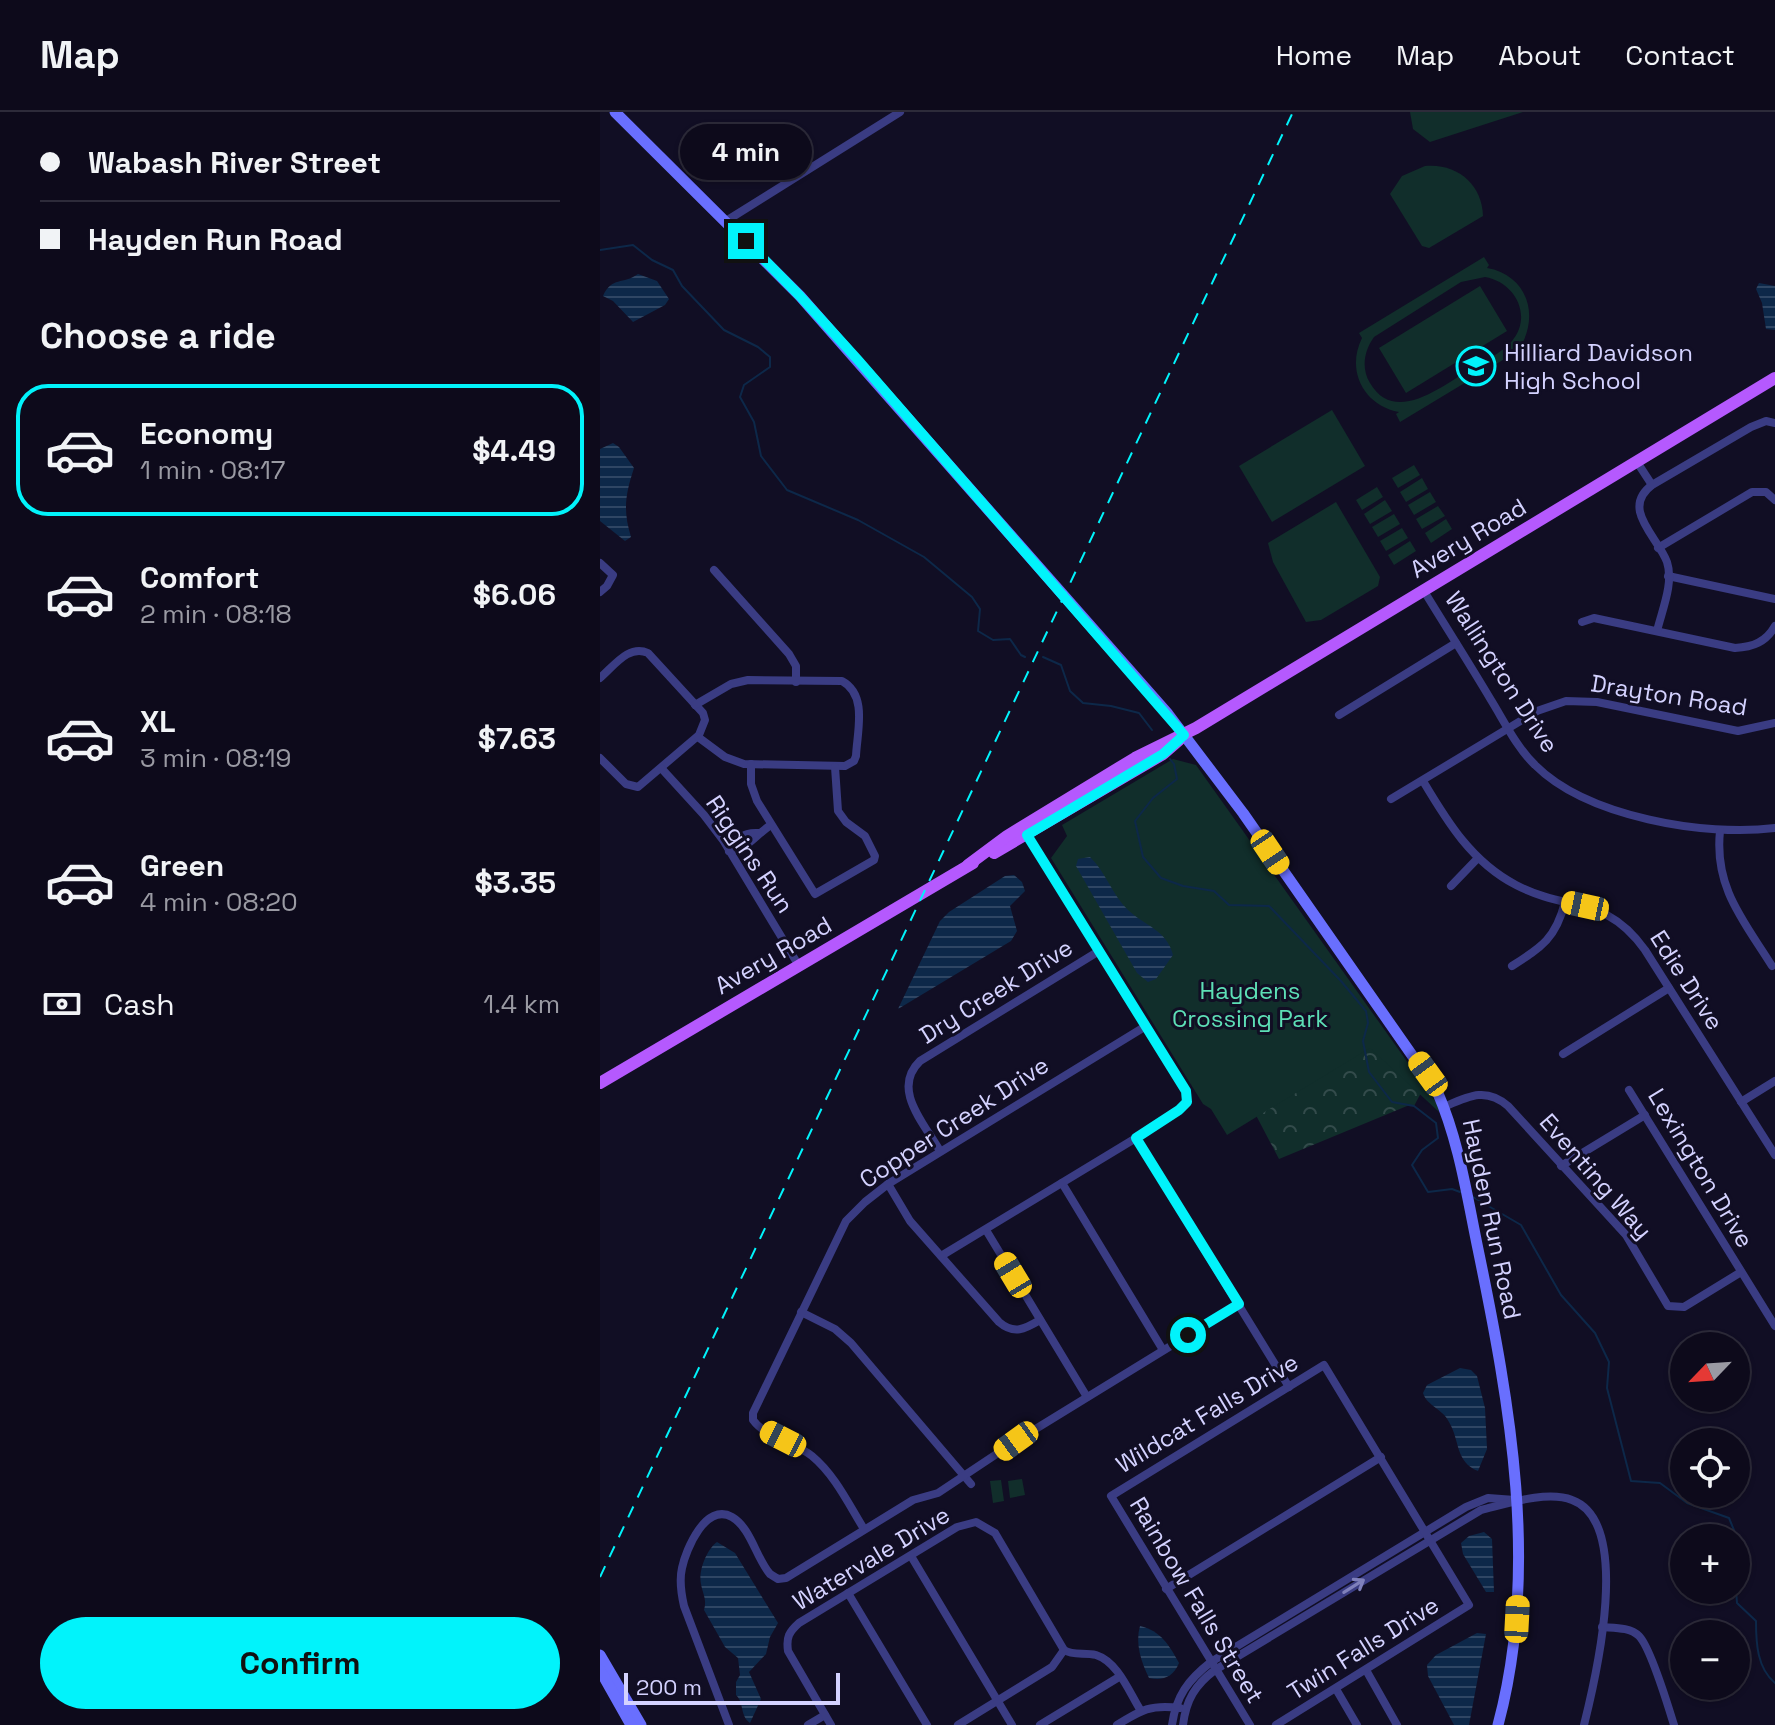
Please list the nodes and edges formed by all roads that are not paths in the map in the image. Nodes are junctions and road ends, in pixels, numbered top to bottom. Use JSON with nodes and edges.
{"nodes":[{"id":1,"x":615,"y":112,"type":"edge"},
{"id":2,"x":900,"y":112,"type":"edge"},
{"id":3,"x":726,"y":221,"type":"junction"},
{"id":4,"x":1775,"y":378,"type":"edge"},
{"id":5,"x":1773,"y":422,"type":"edge"},
{"id":6,"x":1637,"y":462,"type":"junction"},
{"id":7,"x":1652,"y":485,"type":"junction"},
{"id":8,"x":1775,"y":500,"type":"edge"},
{"id":9,"x":1658,"y":548,"type":"junction"},
{"id":10,"x":600,"y":563,"type":"edge"},
{"id":11,"x":714,"y":570,"type":"dead end"},
{"id":12,"x":1668,"y":576,"type":"junction"},
{"id":13,"x":1424,"y":591,"type":"junction"},
{"id":14,"x":600,"y":592,"type":"edge"},
{"id":15,"x":1775,"y":599,"type":"edge"},
{"id":16,"x":1582,"y":622,"type":"dead end"},
{"id":17,"x":1775,"y":626,"type":"edge"},
{"id":18,"x":1657,"y":631,"type":"junction"},
{"id":19,"x":1456,"y":643,"type":"junction"},
{"id":20,"x":600,"y":677,"type":"edge"},
{"id":21,"x":796,"y":682,"type":"junction"},
{"id":22,"x":695,"y":705,"type":"junction"},
{"id":23,"x":1339,"y":715,"type":"dead end"},
{"id":24,"x":1775,"y":723,"type":"edge"},
{"id":25,"x":1508,"y":728,"type":"junction"},
{"id":26,"x":1184,"y":735,"type":"junction"},
{"id":27,"x":698,"y":737,"type":"junction"},
{"id":28,"x":600,"y":758,"type":"edge"},
{"id":29,"x":751,"y":764,"type":"junction"},
{"id":30,"x":835,"y":767,"type":"junction"},
{"id":31,"x":662,"y":769,"type":"junction"},
{"id":32,"x":1423,"y":781,"type":"junction"},
{"id":33,"x":1391,"y":799,"type":"dead end"},
{"id":34,"x":771,"y":825,"type":"junction"},
{"id":35,"x":1775,"y":828,"type":"edge"},
{"id":36,"x":1720,"y":831,"type":"junction"},
{"id":37,"x":1027,"y":835,"type":"junction"},
{"id":38,"x":729,"y":851,"type":"junction"},
{"id":39,"x":1477,"y":859,"type":"junction"},
{"id":40,"x":968,"y":865,"type":"junction"},
{"id":41,"x":1451,"y":886,"type":"dead end"},
{"id":42,"x":1565,"y":902,"type":"junction"},
{"id":43,"x":1099,"y":951,"type":"junction"},
{"id":44,"x":799,"y":966,"type":"junction"},
{"id":45,"x":1512,"y":966,"type":"dead end"},
{"id":46,"x":1772,"y":966,"type":"dead end"},
{"id":47,"x":1669,"y":988,"type":"junction"},
{"id":48,"x":1146,"y":1026,"type":"junction"},
{"id":49,"x":1563,"y":1054,"type":"dead end"},
{"id":50,"x":1775,"y":1081,"type":"edge"},
{"id":51,"x":600,"y":1083,"type":"edge"},
{"id":52,"x":1629,"y":1090,"type":"dead end"},
{"id":53,"x":1741,"y":1102,"type":"junction"},
{"id":54,"x":1444,"y":1107,"type":"junction"},
{"id":55,"x":1645,"y":1115,"type":"junction"},
{"id":56,"x":1136,"y":1138,"type":"junction"},
{"id":57,"x":940,"y":1151,"type":"junction"},
{"id":58,"x":1775,"y":1155,"type":"edge"},
{"id":59,"x":1561,"y":1166,"type":"junction"},
{"id":60,"x":1062,"y":1183,"type":"junction"},
{"id":61,"x":888,"y":1184,"type":"junction"},
{"id":62,"x":986,"y":1230,"type":"junction"},
{"id":63,"x":941,"y":1256,"type":"junction"},
{"id":64,"x":1741,"y":1272,"type":"junction"},
{"id":65,"x":1239,"y":1304,"type":"junction"},
{"id":66,"x":801,"y":1312,"type":"junction"},
{"id":67,"x":1040,"y":1320,"type":"junction"},
{"id":68,"x":1775,"y":1326,"type":"edge"},
{"id":69,"x":1163,"y":1350,"type":"junction"},
{"id":70,"x":1289,"y":1387,"type":"junction"},
{"id":71,"x":1087,"y":1397,"type":"junction"},
{"id":72,"x":1381,"y":1457,"type":"junction"},
{"id":73,"x":968,"y":1481,"type":"junction"},
{"id":74,"x":1111,"y":1496,"type":"joint"},
{"id":75,"x":1516,"y":1500,"type":"junction"},
{"id":76,"x":864,"y":1529,"type":"junction"},
{"id":77,"x":1428,"y":1534,"type":"junction"},
{"id":78,"x":911,"y":1556,"type":"junction"},
{"id":79,"x":1166,"y":1589,"type":"junction"},
{"id":80,"x":848,"y":1593,"type":"junction"},
{"id":81,"x":1602,"y":1627,"type":"junction"},
{"id":82,"x":1064,"y":1650,"type":"junction"},
{"id":83,"x":602,"y":1663,"type":"edge"},
{"id":84,"x":1213,"y":1666,"type":"junction"},
{"id":85,"x":1366,"y":1670,"type":"junction"},
{"id":86,"x":1119,"y":1677,"type":"junction"},
{"id":87,"x":1336,"y":1689,"type":"junction"},
{"id":88,"x":998,"y":1701,"type":"junction"},
{"id":89,"x":1180,"y":1708,"type":"junction"},
{"id":90,"x":1141,"y":1711,"type":"junction"},
{"id":91,"x":825,"y":1715,"type":"junction"},
{"id":92,"x":631,"y":1725,"type":"edge"},
{"id":93,"x":641,"y":1725,"type":"edge"},
{"id":94,"x":729,"y":1725,"type":"edge"},
{"id":95,"x":808,"y":1725,"type":"edge"},
{"id":96,"x":831,"y":1725,"type":"edge"},
{"id":97,"x":927,"y":1725,"type":"edge"},
{"id":98,"x":958,"y":1725,"type":"edge"},
{"id":99,"x":1012,"y":1725,"type":"edge"},
{"id":100,"x":1040,"y":1725,"type":"edge"},
{"id":101,"x":1117,"y":1725,"type":"edge"},
{"id":102,"x":1172,"y":1725,"type":"edge"},
{"id":103,"x":1183,"y":1725,"type":"edge"},
{"id":104,"x":1250,"y":1725,"type":"edge"},
{"id":105,"x":1276,"y":1725,"type":"edge"},
{"id":106,"x":1357,"y":1725,"type":"edge"},
{"id":107,"x":1397,"y":1725,"type":"edge"},
{"id":108,"x":1498,"y":1725,"type":"edge"},
{"id":109,"x":1584,"y":1725,"type":"edge"},
{"id":110,"x":1674,"y":1725,"type":"edge"}],
"edges":[{"from":1,"to":3,"type":"main road","name":"Hayden Run Road"},
{"from":2,"to":3,"type":"street"},
{"from":3,"to":26,"type":"main road","name":"Hayden Run Road"},
{"from":4,"to":6,"type":"main road","name":"Avery Road"},
{"from":5,"to":7,"type":"street"},
{"from":6,"to":7,"type":"street"},
{"from":6,"to":13,"type":"main road","name":"Avery Road"},
{"from":7,"to":9,"type":"street"},
{"from":8,"to":9,"type":"street"},
{"from":9,"to":12,"type":"street"},
{"from":10,"to":14,"type":"street"},
{"from":11,"to":21,"type":"street"},
{"from":12,"to":15,"type":"street"},
{"from":12,"to":18,"type":"street"},
{"from":13,"to":19,"type":"street","name":"Wallington Drive"},
{"from":13,"to":26,"type":"main road","name":"Avery Road"},
{"from":16,"to":18,"type":"street"},
{"from":17,"to":18,"type":"street"},
{"from":19,"to":23,"type":"street"},
{"from":19,"to":25,"type":"street","name":"Wallington Drive"},
{"from":20,"to":22,"type":"street"},
{"from":21,"to":22,"type":"street"},
{"from":21,"to":30,"type":"street"},
{"from":22,"to":27,"type":"street"},
{"from":24,"to":25,"type":"street","name":"Drayton Road"},
{"from":25,"to":32,"type":"street","name":"Drayton Road"},
{"from":25,"to":36,"type":"street","name":"Wallington Drive"},
{"from":26,"to":37,"type":"main road","name":"Avery Road"},
{"from":26,"to":40,"type":"main road","name":"Avery Road"},
{"from":26,"to":54,"type":"main road","name":"Hayden Run Road"},
{"from":27,"to":29,"type":"street"},
{"from":27,"to":31,"type":"street"},
{"from":28,"to":31,"type":"street"},
{"from":29,"to":30,"type":"street"},
{"from":29,"to":34,"type":"street"},
{"from":30,"to":34,"type":"street"},
{"from":31,"to":38,"type":"street","name":"Riggins Run"},
{"from":32,"to":33,"type":"street","name":"Drayton Road"},
{"from":32,"to":39,"type":"street","name":"Edie Drive"},
{"from":34,"to":38,"type":"street"},
{"from":35,"to":36,"type":"street","name":"Wallington Drive"},
{"from":36,"to":46,"type":"street"},
{"from":37,"to":40,"type":"main road","name":"Avery Road"},
{"from":37,"to":43,"type":"street"},
{"from":38,"to":44,"type":"street","name":"Riggins Run"},
{"from":39,"to":41,"type":"street"},
{"from":39,"to":42,"type":"street","name":"Edie Drive"},
{"from":40,"to":44,"type":"main road","name":"Avery Road"},
{"from":42,"to":45,"type":"street"},
{"from":42,"to":47,"type":"street","name":"Edie Drive"},
{"from":43,"to":48,"type":"street"},
{"from":43,"to":57,"type":"street","name":"Dry Creek Drive"},
{"from":44,"to":51,"type":"main road","name":"Avery Road"},
{"from":47,"to":49,"type":"street"},
{"from":47,"to":53,"type":"street","name":"Edie Drive"},
{"from":48,"to":56,"type":"street"},
{"from":48,"to":57,"type":"street","name":"Copper Creek Drive"},
{"from":50,"to":53,"type":"street"},
{"from":52,"to":55,"type":"street","name":"Lexington Drive"},
{"from":53,"to":58,"type":"street","name":"Edie Drive"},
{"from":54,"to":59,"type":"street","name":"Eventing Way"},
{"from":54,"to":75,"type":"main road","name":"Hayden Run Road"},
{"from":55,"to":59,"type":"street"},
{"from":55,"to":64,"type":"street","name":"Lexington Drive"},
{"from":56,"to":60,"type":"street"},
{"from":56,"to":65,"type":"street"},
{"from":57,"to":61,"type":"street","name":"Copper Creek Drive"},
{"from":59,"to":64,"type":"street","name":"Eventing Way"},
{"from":60,"to":62,"type":"street"},
{"from":60,"to":69,"type":"street"},
{"from":61,"to":63,"type":"street"},
{"from":61,"to":66,"type":"street","name":"Copper Creek Drive"},
{"from":62,"to":63,"type":"street"},
{"from":62,"to":67,"type":"street"},
{"from":63,"to":67,"type":"street"},
{"from":64,"to":68,"type":"street","name":"Lexington Drive"},
{"from":65,"to":69,"type":"street"},
{"from":65,"to":70,"type":"street"},
{"from":66,"to":73,"type":"street"},
{"from":66,"to":76,"type":"street","name":"Copper Creek Drive"},
{"from":67,"to":71,"type":"street"},
{"from":69,"to":71,"type":"street"},
{"from":70,"to":72,"type":"street","name":"Wildcat Falls Drive"},
{"from":70,"to":74,"type":"street","name":"Wildcat Falls Drive"},
{"from":71,"to":73,"type":"street"},
{"from":72,"to":77,"type":"street"},
{"from":72,"to":79,"type":"street"},
{"from":73,"to":76,"type":"street"},
{"from":74,"to":79,"type":"street","name":"Rainbow Falls Street"},
{"from":75,"to":77,"type":"street"},
{"from":75,"to":81,"type":"street"},
{"from":75,"to":108,"type":"main road","name":"Hayden Run Road"},
{"from":76,"to":94,"type":"street"},
{"from":77,"to":84,"type":"street"},
{"from":77,"to":85,"type":"street","name":"Twin Falls Drive"},
{"from":78,"to":80,"type":"street","name":"Watervale Drive"},
{"from":78,"to":82,"type":"street","name":"Watervale Drive"},
{"from":78,"to":88,"type":"street"},
{"from":79,"to":84,"type":"street","name":"Rainbow Falls Street"},
{"from":80,"to":91,"type":"street","name":"Watervale Drive"},
{"from":80,"to":97,"type":"street"},
{"from":81,"to":109,"type":"street"},
{"from":81,"to":110,"type":"street"},
{"from":82,"to":86,"type":"street"},
{"from":82,"to":88,"type":"street"},
{"from":83,"to":92,"type":"main road"},
{"from":83,"to":93,"type":"main road"},
{"from":84,"to":89,"type":"street"},
{"from":84,"to":104,"type":"street","name":"Rainbow Falls Street"},
{"from":85,"to":87,"type":"street","name":"Twin Falls Drive"},
{"from":85,"to":107,"type":"street"},
{"from":86,"to":90,"type":"street"},
{"from":86,"to":100,"type":"street"},
{"from":87,"to":105,"type":"street","name":"Twin Falls Drive"},
{"from":87,"to":106,"type":"street"},
{"from":88,"to":98,"type":"street"},
{"from":88,"to":99,"type":"street"},
{"from":89,"to":90,"type":"street"},
{"from":89,"to":102,"type":"street"},
{"from":89,"to":103,"type":"street"},
{"from":90,"to":101,"type":"street"},
{"from":91,"to":95,"type":"street"},
{"from":91,"to":96,"type":"street"}]}
